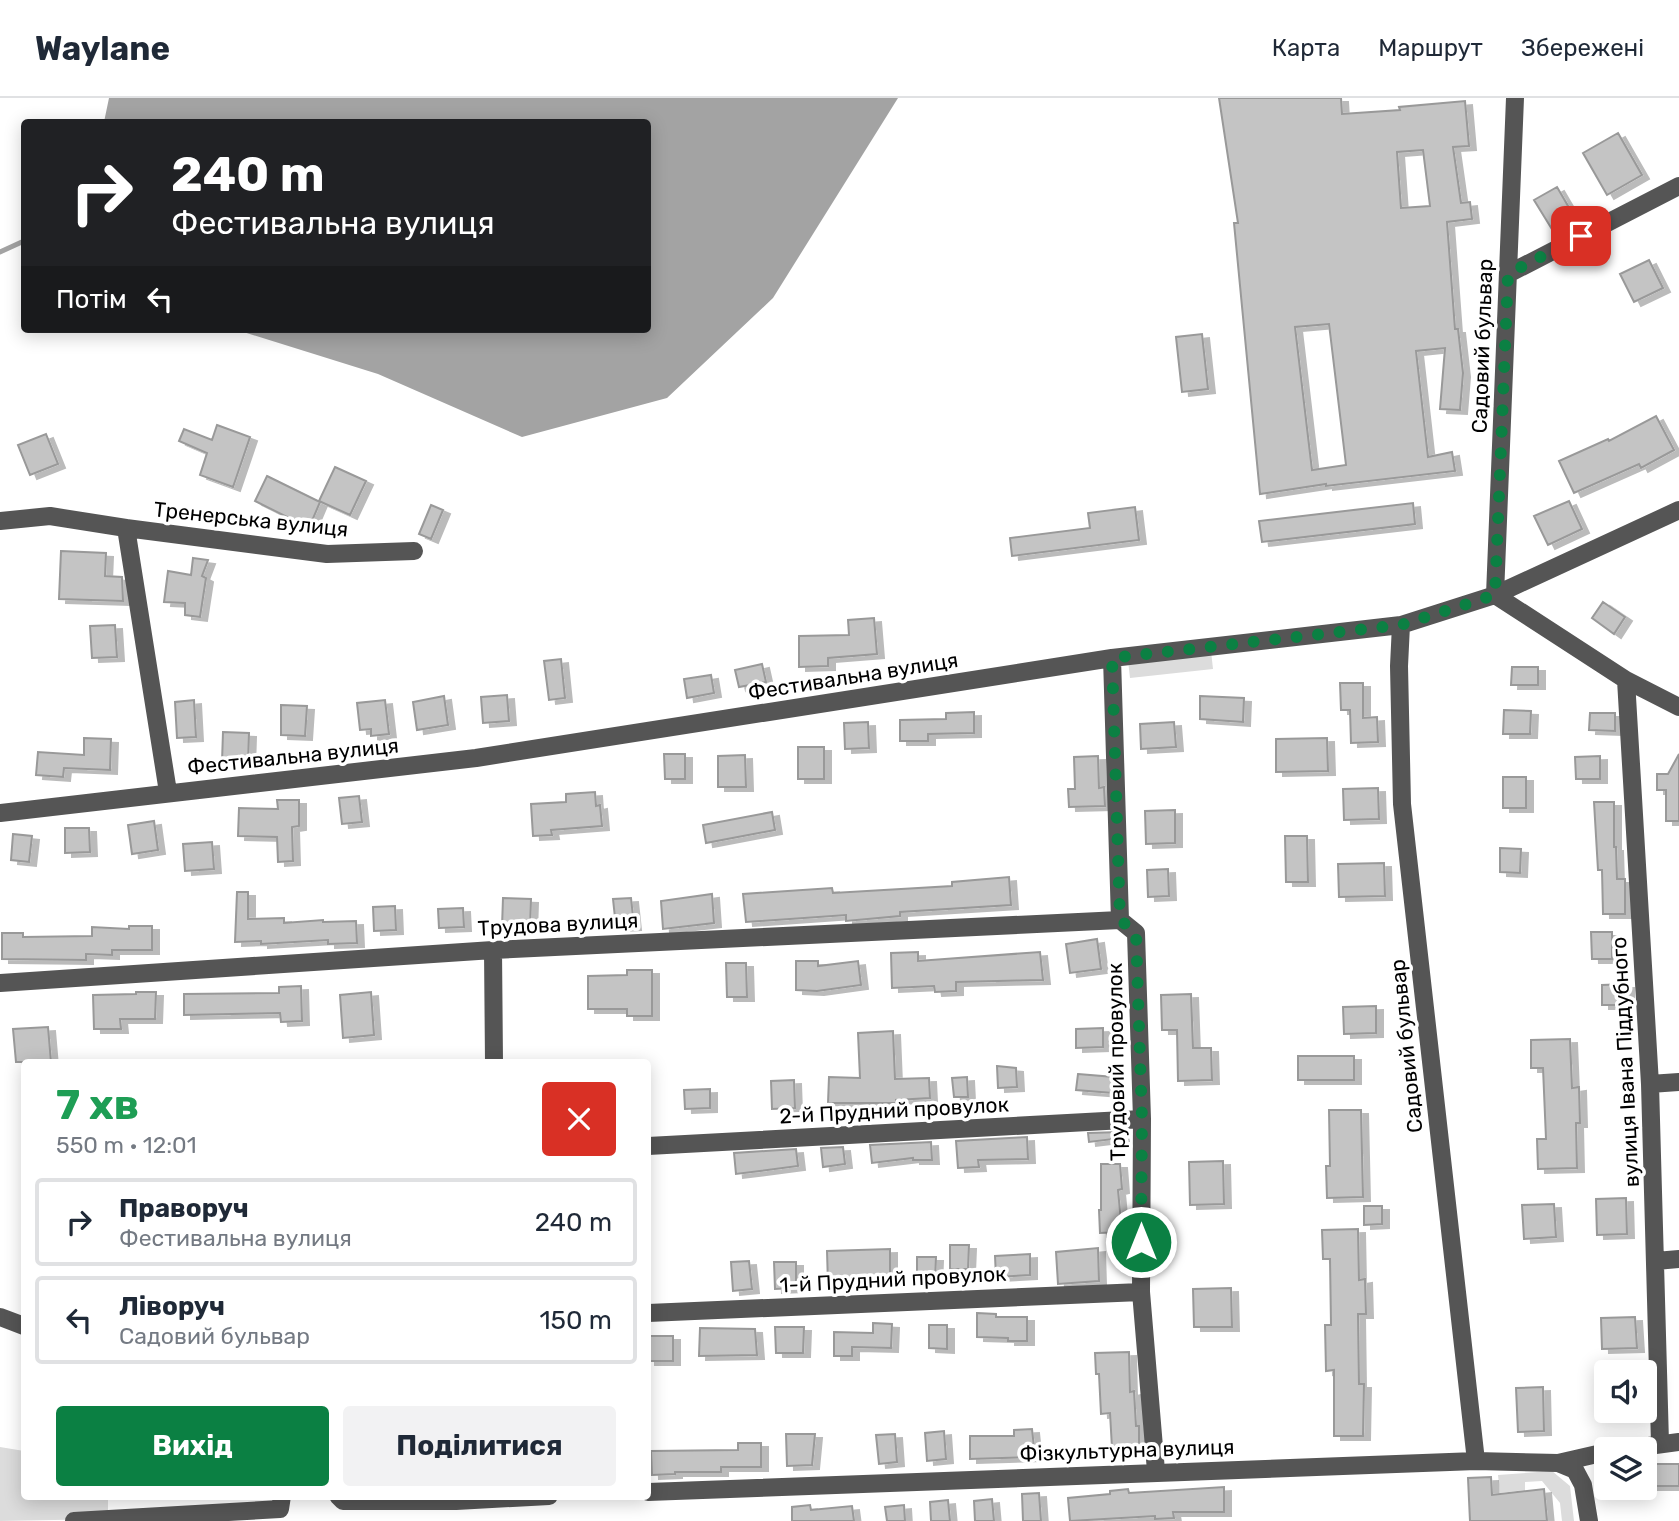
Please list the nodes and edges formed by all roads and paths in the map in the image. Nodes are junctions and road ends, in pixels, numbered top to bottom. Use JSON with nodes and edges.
{"nodes":[{"id":1,"x":1515,"y":98,"type":"edge"},
{"id":2,"x":1679,"y":186,"type":"edge"},
{"id":3,"x":1508,"y":274,"type":"junction"},
{"id":4,"x":1679,"y":510,"type":"edge"},
{"id":5,"x":0,"y":521,"type":"edge"},
{"id":6,"x":126,"y":528,"type":"junction"},
{"id":7,"x":414,"y":551,"type":"dead end"},
{"id":8,"x":1495,"y":595,"type":"junction"},
{"id":9,"x":1401,"y":625,"type":"junction"},
{"id":10,"x":1112,"y":658,"type":"junction"},
{"id":11,"x":1626,"y":680,"type":"junction"},
{"id":12,"x":1679,"y":707,"type":"edge"},
{"id":13,"x":168,"y":792,"type":"junction"},
{"id":14,"x":0,"y":813,"type":"edge"},
{"id":15,"x":1120,"y":920,"type":"junction"},
{"id":16,"x":493,"y":950,"type":"junction"},
{"id":17,"x":0,"y":983,"type":"edge"},
{"id":18,"x":494,"y":1059,"type":"edge"},
{"id":19,"x":1679,"y":1082,"type":"edge"},
{"id":20,"x":1650,"y":1084,"type":"junction"},
{"id":21,"x":1142,"y":1119,"type":"junction"},
{"id":22,"x":651,"y":1146,"type":"edge"},
{"id":23,"x":1679,"y":1259,"type":"edge"},
{"id":24,"x":1656,"y":1261,"type":"junction"},
{"id":25,"x":1141,"y":1292,"type":"junction"},
{"id":26,"x":651,"y":1313,"type":"edge"},
{"id":27,"x":0,"y":1317,"type":"edge"},
{"id":28,"x":21,"y":1325,"type":"edge"},
{"id":29,"x":1679,"y":1442,"type":"edge"},
{"id":30,"x":1660,"y":1443,"type":"junction"},
{"id":31,"x":1657,"y":1444,"type":"edge"},
{"id":32,"x":1594,"y":1455,"type":"edge"},
{"id":33,"x":1476,"y":1461,"type":"junction"},
{"id":34,"x":1558,"y":1463,"type":"junction"},
{"id":35,"x":1156,"y":1471,"type":"junction"},
{"id":36,"x":651,"y":1492,"type":"edge"},
{"id":37,"x":281,"y":1500,"type":"edge"},
{"id":38,"x":343,"y":1500,"type":"edge"},
{"id":39,"x":470,"y":1500,"type":"edge"},
{"id":40,"x":74,"y":1521,"type":"edge"},
{"id":41,"x":1589,"y":1521,"type":"edge"}],
"edges":[{"from":1,"to":3,"type":"street","name":"Садовий бульвар"},
{"from":2,"to":3,"type":"street"},
{"from":3,"to":8,"type":"street","name":"Садовий бульвар"},
{"from":4,"to":8,"type":"street","name":"Фестивальна вулиця"},
{"from":5,"to":6,"type":"street","name":"Тренерська вулиця"},
{"from":6,"to":7,"type":"street","name":"Тренерська вулиця"},
{"from":6,"to":13,"type":"street","name":"Тренерська вулиця"},
{"from":8,"to":9,"type":"street","name":"Фестивальна вулиця"},
{"from":8,"to":11,"type":"street"},
{"from":9,"to":10,"type":"street","name":"Фестивальна вулиця"},
{"from":9,"to":33,"type":"street","name":"Садовий бульвар"},
{"from":10,"to":13,"type":"street","name":"Фестивальна вулиця"},
{"from":10,"to":15,"type":"street","name":"Трудовий провулок"},
{"from":11,"to":12,"type":"street"},
{"from":11,"to":20,"type":"street","name":"вулиця Івана Піддубного"},
{"from":13,"to":14,"type":"street","name":"Фестивальна вулиця"},
{"from":15,"to":16,"type":"street","name":"Трудова вулиця"},
{"from":15,"to":21,"type":"street","name":"Трудовий провулок"},
{"from":16,"to":17,"type":"street","name":"Трудова вулиця"},
{"from":16,"to":18,"type":"street"},
{"from":19,"to":20,"type":"street"},
{"from":20,"to":24,"type":"street","name":"вулиця Івана Піддубного"},
{"from":21,"to":22,"type":"street","name":"2-й Прудний провулок"},
{"from":21,"to":25,"type":"street","name":"Трудовий провулок"},
{"from":23,"to":24,"type":"street"},
{"from":24,"to":30,"type":"street","name":"вулиця Івана Піддубного"},
{"from":25,"to":26,"type":"street","name":"1-й Прудний провулок"},
{"from":25,"to":35,"type":"street","name":"Трудовий провулок"},
{"from":27,"to":28,"type":"street"},
{"from":29,"to":30,"type":"street"},
{"from":30,"to":31,"type":"street"},
{"from":32,"to":34,"type":"street","name":"Фізкультурна вулиця"},
{"from":33,"to":34,"type":"street","name":"Фізкультурна вулиця"},
{"from":33,"to":35,"type":"street","name":"Фізкультурна вулиця"},
{"from":34,"to":41,"type":"street"},
{"from":35,"to":36,"type":"street","name":"Фізкультурна вулиця"},
{"from":37,"to":40,"type":"street"},
{"from":38,"to":39,"type":"street"}]}
